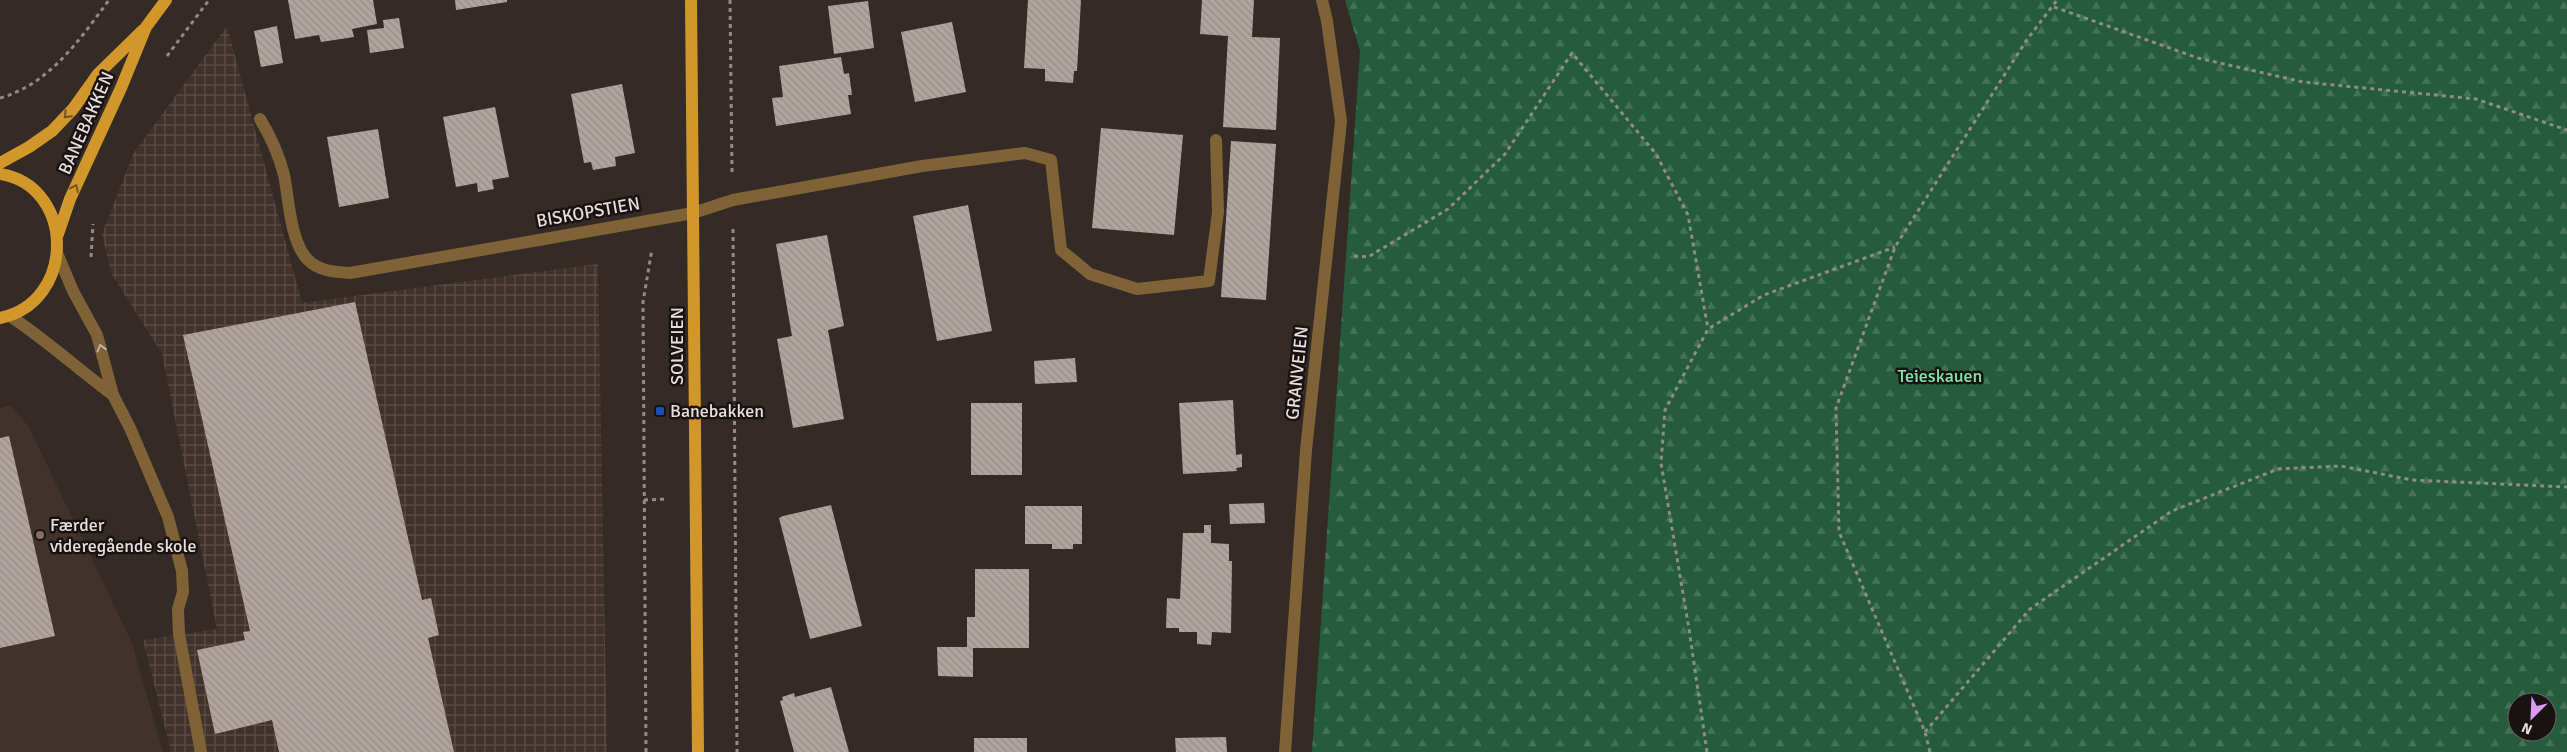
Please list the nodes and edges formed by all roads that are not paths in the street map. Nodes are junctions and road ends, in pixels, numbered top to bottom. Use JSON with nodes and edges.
{"nodes":[{"id":1,"x":166,"y":0,"type":"edge"},
{"id":2,"x":691,"y":0,"type":"edge"},
{"id":3,"x":1322,"y":0,"type":"edge"},
{"id":4,"x":146,"y":27,"type":"junction"},
{"id":5,"x":260,"y":119,"type":"dead end"},
{"id":6,"x":1216,"y":140,"type":"dead end"},
{"id":7,"x":0,"y":163,"type":"edge"},
{"id":8,"x":0,"y":174,"type":"edge"},
{"id":9,"x":694,"y":213,"type":"junction"},
{"id":10,"x":58,"y":234,"type":"junction"},
{"id":11,"x":58,"y":253,"type":"junction"},
{"id":12,"x":5,"y":317,"type":"edge"},
{"id":13,"x":113,"y":395,"type":"junction"},
{"id":14,"x":201,"y":752,"type":"edge"},
{"id":15,"x":698,"y":752,"type":"edge"},
{"id":16,"x":1285,"y":752,"type":"edge"}],
"edges":[{"from":1,"to":4,"type":"main road","name":"BANEBAKKEN"},
{"from":2,"to":9,"type":"main road","name":"SOLVEIEN"},
{"from":3,"to":16,"type":"street","name":"GRANVEIEN"},
{"from":4,"to":7,"type":"main road","name":"BANEBAKKEN","one_way":true},
{"from":10,"to":4,"type":"main road","name":"BANEBAKKEN","one_way":true},
{"from":5,"to":9,"type":"street","name":"BISKOPSTIEN"},
{"from":6,"to":9,"type":"street","name":"BISKOPSTIEN"},
{"from":8,"to":10,"type":"main road","name":"BANEBAKKEN"},
{"from":9,"to":15,"type":"main road","name":"SOLVEIEN"},
{"from":10,"to":11,"type":"main road","name":"BANEBAKKEN"},
{"from":11,"to":12,"type":"main road","name":"BANEBAKKEN"},
{"from":13,"to":11,"type":"street","one_way":true},
{"from":12,"to":13,"type":"street"},
{"from":13,"to":14,"type":"street"}]}
